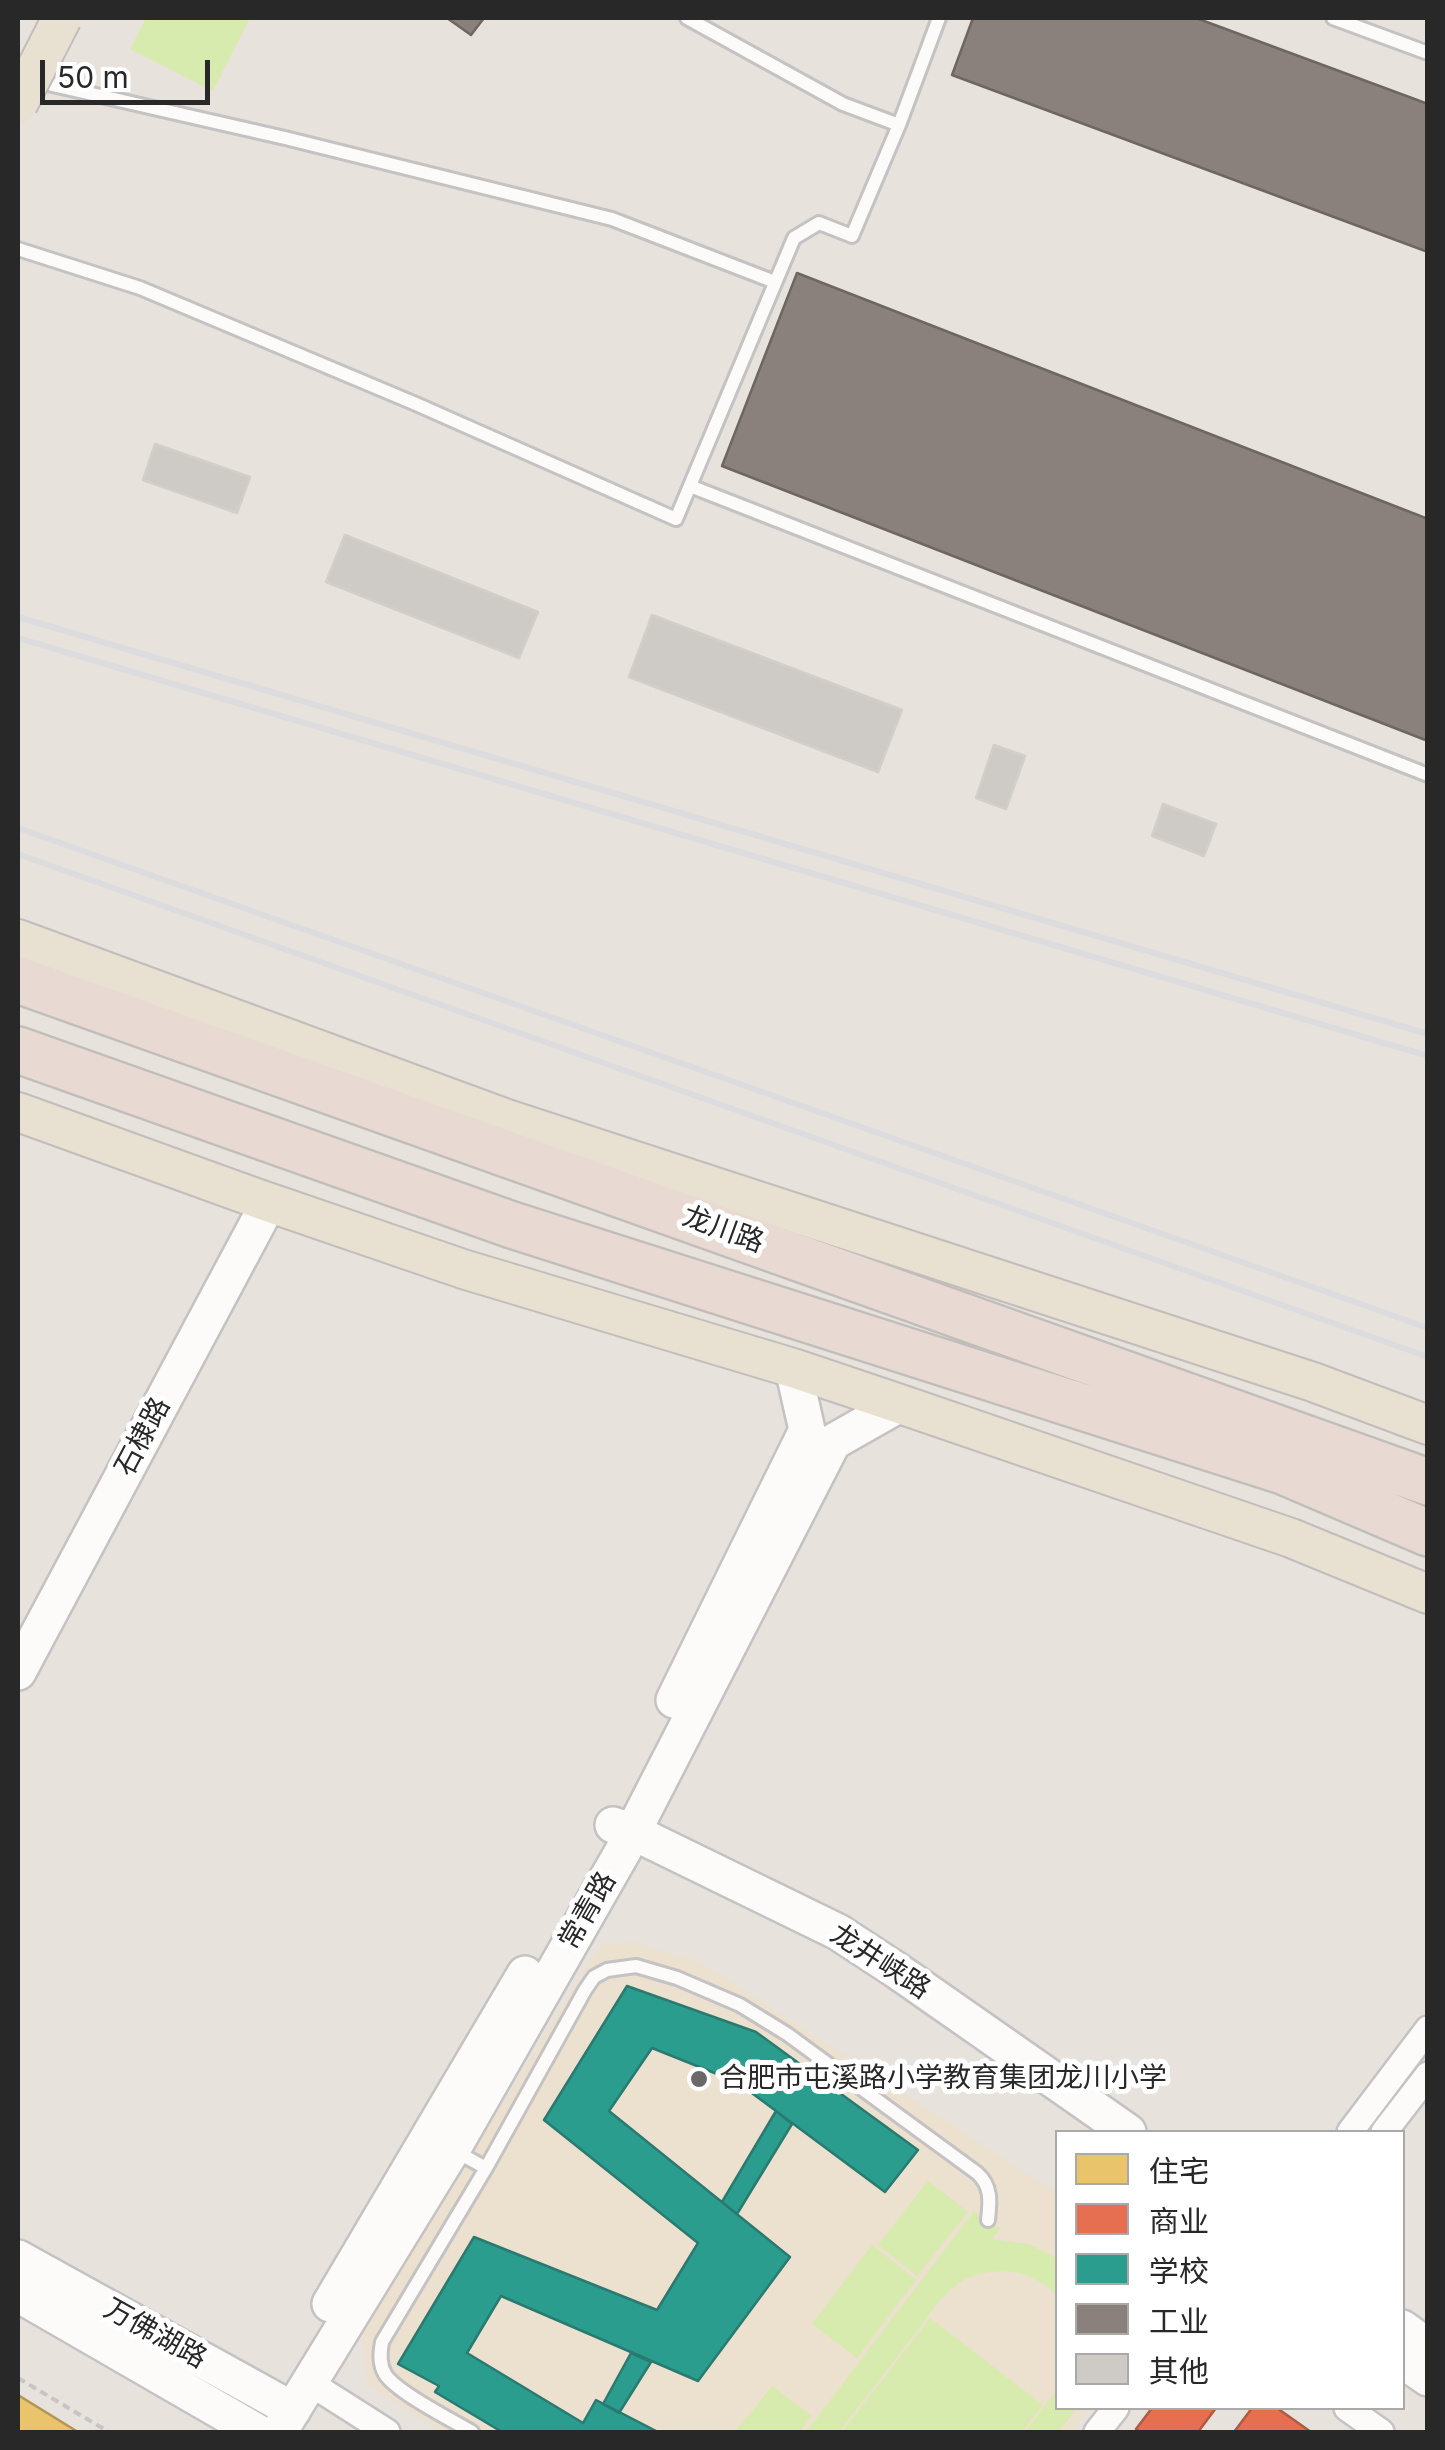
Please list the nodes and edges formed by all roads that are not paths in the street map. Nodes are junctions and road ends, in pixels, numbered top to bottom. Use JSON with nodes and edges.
{"nodes":[{"id":1,"x":62,"y":18,"type":"edge"},
{"id":2,"x":687,"y":18,"type":"edge"},
{"id":3,"x":939,"y":18,"type":"edge"},
{"id":4,"x":1333,"y":18,"type":"edge"},
{"id":5,"x":1428,"y":53,"type":"edge"},
{"id":6,"x":18,"y":77,"type":"edge"},
{"id":7,"x":18,"y":104,"type":"edge"},
{"id":8,"x":899,"y":125,"type":"junction"},
{"id":9,"x":18,"y":249,"type":"edge"},
{"id":10,"x":776,"y":282,"type":"junction"},
{"id":11,"x":690,"y":486,"type":"junction"},
{"id":12,"x":1428,"y":775,"type":"edge"},
{"id":13,"x":18,"y":939,"type":"edge"},
{"id":14,"x":18,"y":980,"type":"edge"},
{"id":15,"x":18,"y":1050,"type":"edge"},
{"id":16,"x":18,"y":1112,"type":"edge"},
{"id":17,"x":262,"y":1200,"type":"junction"},
{"id":18,"x":793,"y":1368,"type":"junction"},
{"id":19,"x":900,"y":1404,"type":"junction"},
{"id":20,"x":1428,"y":1424,"type":"edge"},
{"id":21,"x":1428,"y":1482,"type":"edge"},
{"id":22,"x":1428,"y":1532,"type":"edge"},
{"id":23,"x":1428,"y":1594,"type":"edge"},
{"id":24,"x":18,"y":1634,"type":"edge"},
{"id":25,"x":18,"y":1672,"type":"edge"},
{"id":26,"x":618,"y":1838,"type":"junction"},
{"id":27,"x":1428,"y":2029,"type":"edge"},
{"id":28,"x":1428,"y":2075,"type":"edge"},
{"id":29,"x":1088,"y":2130,"type":"edge"},
{"id":30,"x":1125,"y":2130,"type":"edge"},
{"id":31,"x":1352,"y":2130,"type":"edge"},
{"id":32,"x":1386,"y":2130,"type":"edge"},
{"id":33,"x":440,"y":2144,"type":"junction"},
{"id":34,"x":486,"y":2168,"type":"junction"},
{"id":35,"x":988,"y":2220,"type":"dead end"},
{"id":36,"x":18,"y":2258,"type":"edge"},
{"id":37,"x":18,"y":2294,"type":"edge"},
{"id":38,"x":1405,"y":2330,"type":"edge"},
{"id":39,"x":1428,"y":2346,"type":"edge"},
{"id":40,"x":1405,"y":2362,"type":"edge"},
{"id":41,"x":1428,"y":2378,"type":"edge"},
{"id":42,"x":1114,"y":2410,"type":"edge"},
{"id":43,"x":1350,"y":2410,"type":"edge"},
{"id":44,"x":274,"y":2417,"type":"edge"},
{"id":45,"x":387,"y":2432,"type":"edge"},
{"id":46,"x":472,"y":2432,"type":"edge"},
{"id":47,"x":1098,"y":2432,"type":"edge"},
{"id":48,"x":1381,"y":2432,"type":"edge"}],
"edges":[{"from":1,"to":7,"type":"main road","bridge":true},
{"from":2,"to":8,"type":"lane"},
{"from":3,"to":8,"type":"lane"},
{"from":4,"to":5,"type":"lane"},
{"from":6,"to":10,"type":"lane"},
{"from":8,"to":10,"type":"lane"},
{"from":9,"to":11,"type":"lane"},
{"from":10,"to":11,"type":"lane"},
{"from":11,"to":12,"type":"lane"},
{"from":13,"to":20,"type":"main road","name":"龙川路"},
{"from":14,"to":21,"type":"highway","name":"龙川路"},
{"from":15,"to":22,"type":"highway","name":"龙川路"},
{"from":16,"to":17,"type":"main road"},
{"from":17,"to":18,"type":"main road"},
{"from":17,"to":24,"type":"street","name":"石棣路"},
{"from":17,"to":25,"type":"street","name":"石棣路"},
{"from":18,"to":19,"type":"main road"},
{"from":18,"to":26,"type":"street","name":"常青路"},
{"from":19,"to":23,"type":"main road"},
{"from":19,"to":26,"type":"street","name":"常青路"},
{"from":26,"to":29,"type":"street","name":"龙井峡路"},
{"from":26,"to":30,"type":"street","name":"龙井峡路"},
{"from":26,"to":33,"type":"street","name":"常青路"},
{"from":27,"to":31,"type":"street"},
{"from":28,"to":32,"type":"street"},
{"from":33,"to":34,"type":"lane"},
{"from":33,"to":44,"type":"street","name":"常青路"},
{"from":34,"to":35,"type":"lane"},
{"from":34,"to":46,"type":"lane"},
{"from":36,"to":44,"type":"street","name":"万佛湖路"},
{"from":37,"to":44,"type":"street","name":"万佛湖路"},
{"from":38,"to":39,"type":"street"},
{"from":40,"to":41,"type":"street"},
{"from":42,"to":47,"type":"street"},
{"from":43,"to":48,"type":"street"},
{"from":44,"to":45,"type":"street"}]}
